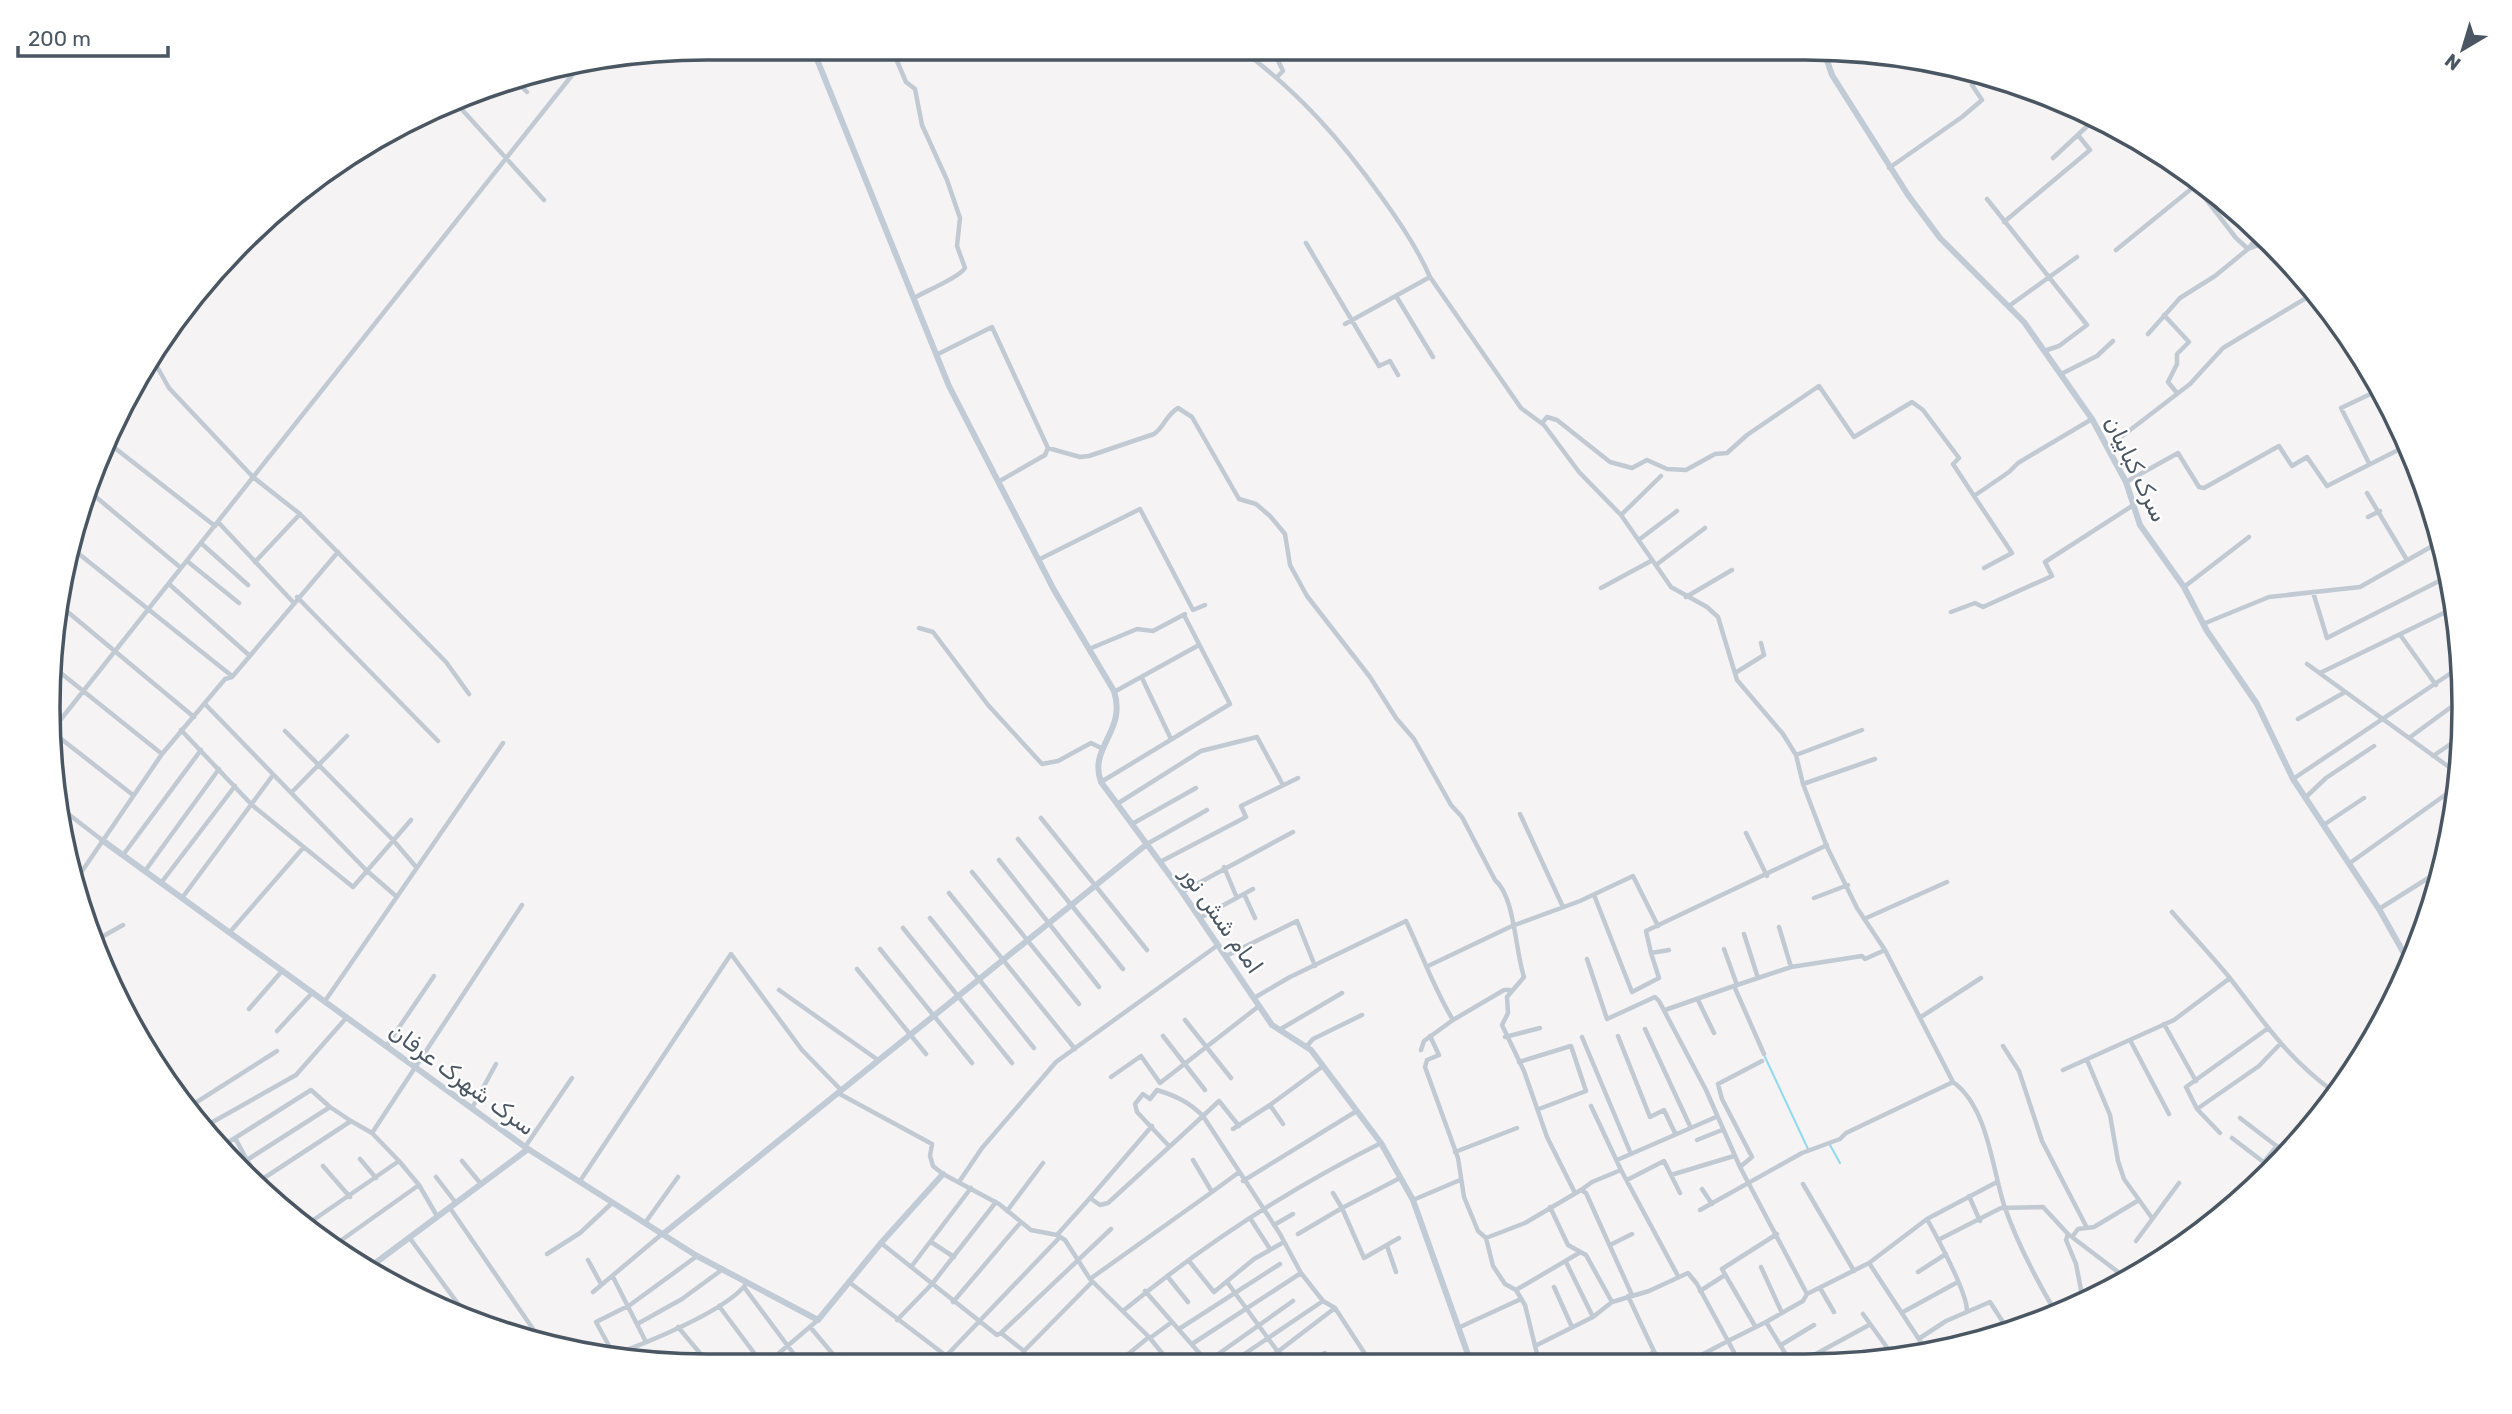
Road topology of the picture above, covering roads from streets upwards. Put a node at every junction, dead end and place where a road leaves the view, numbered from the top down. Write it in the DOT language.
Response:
graph roads {
  1 [pos="818,60"];
  2 [pos="897,60"];
  3 [pos="1255,60"];
  4 [pos="1278,60"];
  5 [pos="1827,61"];
  6 [pos="573,74"];
  7 [pos="1277,77"];
  8 [pos="1975,82"];
  9 [pos="522,87"];
  10 [pos="527,92"];
  11 [pos="461,108"];
  12 [pos="2089,125"];
  13 [pos="2078,135"];
  14 [pos="506,158"];
  15 [pos="2053,158"];
  16 [pos="1889,168"];
  17 [pos="2192,188"];
  18 [pos="1987,199"];
  19 [pos="544,200"];
  20 [pos="2209,202"];
  21 [pos="2004,222"];
  22 [pos="2254,241"];
  23 [pos="1306,243"];
  24 [pos="2259,245"];
  25 [pos="2248,249"];
  26 [pos="2116,250"];
  27 [pos="2077,257"];
  28 [pos="1430,277"];
  29 [pos="2050,279"];
  30 [pos="1396,296"];
  31 [pos="2306,297"];
  32 [pos="913,299"];
  33 [pos="2009,306"];
  34 [pos="2164,315"];
  35 [pos="1352,320"];
  36 [pos="1345,324"];
  37 [pos="2148,334"];
  38 [pos="2113,341"];
  39 [pos="2047,350"];
  40 [pos="936,355"];
  41 [pos="1433,357"];
  42 [pos="157,366"];
  43 [pos="2063,373"];
  44 [pos="1398,375"];
  45 [pos="2177,393"];
  46 [pos="2372,394"];
  47 [pos="2092,419"];
  48 [pos="1542,423"];
  49 [pos="114,447"];
  50 [pos="2108,447"];
  51 [pos="1048,448"];
  52 [pos="2399,449"];
  53 [pos="2369,463"];
  54 [pos="253,477"];
  55 [pos="1661,477"];
  56 [pos="2126,482"];
  57 [pos="998,483"];
  58 [pos="2368,493"];
  59 [pos="95,496"];
  60 [pos="1974,496"];
  61 [pos="2132,506"];
  62 [pos="1678,510"];
  63 [pos="2380,511"];
  64 [pos="300,514"];
  65 [pos="1621,515"];
  66 [pos="2368,517"];
  67 [pos="216,524"];
  68 [pos="1705,528"];
  69 [pos="2249,537"];
  70 [pos="1640,539"];
  71 [pos="201,543"];
  72 [pos="2432,546"];
  73 [pos="338,552"];
  74 [pos="79,553"];
  75 [pos="1038,560"];
  76 [pos="2407,560"];
  77 [pos="187,561"];
  78 [pos="1651,561"];
  79 [pos="256,562"];
  80 [pos="1656,565"];
  81 [pos="181,568"];
  82 [pos="1984,568"];
  83 [pos="1732,570"];
  84 [pos="2440,581"];
  85 [pos="169,584"];
  86 [pos="248,585"];
  87 [pos="2184,587"];
  88 [pos="1601,588"];
  89 [pos="2313,592"];
  90 [pos="1686,597"];
  91 [pos="295,599"];
  92 [pos="239,603"];
  93 [pos="1205,605"];
  94 [pos="149,608"];
  95 [pos="1193,610"];
  96 [pos="67,611"];
  97 [pos="1951,612"];
  98 [pos="2445,613"];
  99 [pos="1184,615"];
  100 [pos="2203,624"];
  101 [pos="919,628"];
  102 [pos="2401,636"];
  103 [pos="1761,643"];
  104 [pos="1199,645"];
  105 [pos="1089,649"];
  106 [pos="117,652"];
  107 [pos="250,656"];
  108 [pos="2307,664"];
  109 [pos="61,673"];
  110 [pos="1735,673"];
  111 [pos="2319,673"];
  112 [pos="2451,673"];
  113 [pos="232,677"];
  114 [pos="1142,678"];
  115 [pos="2436,685"];
  116 [pos="84,691"];
  117 [pos="1114,692"];
  118 [pos="2345,692"];
  119 [pos="469,694"];
  120 [pos="205,704"];
  121 [pos="2452,706"];
  122 [pos="194,717"];
  123 [pos="2298,719"];
  124 [pos="2383,719"];
  125 [pos="60,720"];
  126 [pos="181,730"];
  127 [pos="1862,730"];
  128 [pos="285,731"];
  129 [pos="347,736"];
  130 [pos="2409,738"];
  131 [pos="1171,739"];
  132 [pos="61,740"];
  133 [pos="438,741"];
  134 [pos="503,743"];
  135 [pos="2451,744"];
  136 [pos="2374,746"];
  137 [pos="1103,749"];
  138 [pos="201,750"];
  139 [pos="162,754"];
  140 [pos="1796,755"];
  141 [pos="2433,756"];
  142 [pos="1875,759"];
  143 [pos="318,765"];
  144 [pos="2449,767"];
  145 [pos="219,769"];
  146 [pos="273,775"];
  147 [pos="1298,778"];
  148 [pos="2293,779"];
  149 [pos="1101,782"];
  150 [pos="1803,784"];
  151 [pos="1283,785"];
  152 [pos="235,786"];
  153 [pos="1196,788"];
  154 [pos="291,793"];
  155 [pos="2447,794"];
  156 [pos="133,795"];
  157 [pos="2306,797"];
  158 [pos="2364,798"];
  159 [pos="1117,804"];
  160 [pos="252,805"];
  161 [pos="1207,810"];
  162 [pos="69,814"];
  163 [pos="1520,814"];
  164 [pos="1041,818"];
  165 [pos="411,820"];
  166 [pos="1132,824"];
  167 [pos="2325,824"];
  168 [pos="1293,831"];
  169 [pos="1746,833"];
  170 [pos="1018,839"];
  171 [pos="102,840"];
  172 [pos="393,840"];
  173 [pos="1147,844"];
  174 [pos="1827,845"];
  175 [pos="303,848"];
  176 [pos="123,855"];
  177 [pos="999,859"];
  178 [pos="1160,862"];
  179 [pos="2350,863"];
  180 [pos="1224,867"];
  181 [pos="417,868"];
  182 [pos="366,870"];
  183 [pos="145,871"];
  184 [pos="81,872"];
  185 [pos="972,872"];
  186 [pos="1767,876"];
  187 [pos="2429,877"];
  188 [pos="1947,882"];
  189 [pos="161,883"];
  190 [pos="1095,884"];
  191 [pos="1847,885"];
  192 [pos="1253,889"];
  193 [pos="1182,892"];
  194 [pos="949,893"];
  195 [pos="1244,894"];
  196 [pos="1594,895"];
  197 [pos="397,897"];
  198 [pos="182,898"];
  199 [pos="1237,898"];
  200 [pos="1814,898"];
  201 [pos="1070,904"];
  202 [pos="522,905"];
  203 [pos="1563,907"];
  204 [pos="2379,909"];
  205 [pos="2172,912"];
  206 [pos="930,918"];
  207 [pos="1200,918"];
  208 [pos="1255,918"];
  209 [pos="1864,919"];
  210 [pos="1048,922"];
  211 [pos="123,925"];
  212 [pos="1512,926"];
  213 [pos="1658,926"];
  214 [pos="1779,927"];
  215 [pos="903,928"];
  216 [pos="230,932"];
  217 [pos="1744,934"];
  218 [pos="102,937"];
  219 [pos="1027,940"];
  220 [pos="1219,944"];
  221 [pos="880,949"];
  222 [pos="1724,949"];
  223 [pos="1147,950"];
  224 [pos="1669,950"];
  225 [pos="1885,950"];
  226 [pos="1651,953"];
  227 [pos="2404,953"];
  228 [pos="1226,956"];
  229 [pos="1002,959"];
  230 [pos="1587,959"];
  231 [pos="1315,966"];
  232 [pos="1428,966"];
  233 [pos="1791,967"];
  234 [pos="857,969"];
  235 [pos="1123,969"];
  236 [pos="282,970"];
  237 [pos="434,976"];
  238 [pos="978,978"];
  239 [pos="1758,978"];
  240 [pos="1981,978"];
  241 [pos="2230,978"];
  242 [pos="1736,985"];
  243 [pos="1099,987"];
  244 [pos="779,990"];
  245 [pos="1511,990"];
  246 [pos="313,992"];
  247 [pos="1342,993"];
  248 [pos="956,996"];
  249 [pos="1254,998"];
  250 [pos="325,1000"];
  251 [pos="1699,1000"];
  252 [pos="1079,1004"];
  253 [pos="1259,1005"];
  254 [pos="249,1009"];
  255 [pos="1665,1010"];
  256 [pos="933,1015"];
  257 [pos="1362,1015"];
  258 [pos="347,1017"];
  259 [pos="1922,1017"];
  260 [pos="1185,1020"];
  261 [pos="1453,1020"];
  262 [pos="2164,1024"];
  263 [pos="1541,1028"];
  264 [pos="2267,1029"];
  265 [pos="1279,1030"];
  266 [pos="1644,1030"];
  267 [pos="277,1031"];
  268 [pos="1714,1033"];
  269 [pos="911,1034"];
  270 [pos="1163,1036"];
  271 [pos="1430,1036"];
  272 [pos="1618,1036"];
  273 [pos="1505,1037"];
  274 [pos="1582,1037"];
  275 [pos="2130,1040"];
  276 [pos="2280,1044"];
  277 [pos="387,1045"];
  278 [pos="1205,1045"];
  279 [pos="2003,1046"];
  280 [pos="1306,1047"];
  281 [pos="1034,1048"];
  282 [pos="1075,1049"];
  283 [pos="1421,1050"];
  284 [pos="277,1051"];
  285 [pos="1764,1054"];
  286 [pos="926,1055"];
  287 [pos="878,1060"];
  288 [pos="2087,1060"];
  289 [pos="1762,1061"];
  290 [pos="1519,1062"];
  291 [pos="972,1063"];
  292 [pos="1012,1063"];
  293 [pos="496,1064"];
  294 [pos="1182,1064"];
  295 [pos="415,1066"];
  296 [pos="1323,1066"];
  297 [pos="2063,1070"];
  298 [pos="1111,1077"];
  299 [pos="572,1078"];
  300 [pos="1231,1078"];
  301 [pos="2196,1081"];
  302 [pos="1954,1082"];
  303 [pos="2328,1088"];
  304 [pos="1205,1090"];
  305 [pos="840,1092"];
  306 [pos="195,1103"];
  307 [pos="1270,1105"];
  308 [pos="1591,1106"];
  309 [pos="330,1107"];
  310 [pos="472,1108"];
  311 [pos="1539,1109"];
  312 [pos="2197,1109"];
  313 [pos="1355,1112"];
  314 [pos="2169,1114"];
  315 [pos="1203,1116"];
  316 [pos="1716,1117"];
  317 [pos="2240,1118"];
  318 [pos="351,1121"];
  319 [pos="211,1123"];
  320 [pos="1283,1124"];
  321 [pos="1152,1126"];
  322 [pos="1239,1126"];
  323 [pos="1690,1126"];
  324 [pos="1517,1128"];
  325 [pos="1233,1129"];
  326 [pos="1722,1130"];
  327 [pos="372,1133"];
  328 [pos="1675,1133"];
  329 [pos="2220,1133"];
  330 [pos="235,1138"];
  331 [pos="2232,1138"];
  332 [pos="1696,1140"];
  333 [pos="228,1142"];
  334 [pos="1381,1143"];
  335 [pos="1170,1146"];
  336 [pos="2277,1146"];
  337 [pos="527,1148"];
  338 [pos="1455,1152"];
  339 [pos="1631,1154"];
  340 [pos="1734,1156"];
  341 [pos="360,1159"];
  342 [pos="247,1160"];
  343 [pos="1194,1160"];
  344 [pos="1616,1160"];
  345 [pos="400,1161"];
  346 [pos="462,1161"];
  347 [pos="2264,1162"];
  348 [pos="1043,1163"];
  349 [pos="323,1166"];
  350 [pos="1740,1167"];
  351 [pos="252,1168"];
  352 [pos="1621,1170"];
  353 [pos="1238,1173"];
  354 [pos="943,1174"];
  355 [pos="1671,1175"];
  356 [pos="436,1177"];
  357 [pos="678,1177"];
  358 [pos="376,1178"];
  359 [pos="1401,1178"];
  360 [pos="265,1180"];
  361 [pos="1460,1180"];
  362 [pos="1626,1180"];
  363 [pos="580,1181"];
  364 [pos="1243,1181"];
  365 [pos="959,1182"];
  366 [pos="1997,1182"];
  367 [pos="2179,1183"];
  368 [pos="481,1184"];
  369 [pos="1803,1184"];
  370 [pos="419,1185"];
  371 [pos="1750,1185"];
  372 [pos="971,1188"];
  373 [pos="1702,1189"];
  374 [pos="1581,1190"];
  375 [pos="1212,1192"];
  376 [pos="1333,1193"];
  377 [pos="1575,1193"];
  378 [pos="1680,1193"];
  379 [pos="1969,1196"];
  380 [pos="350,1197"];
  381 [pos="1090,1198"];
  382 [pos="1413,1200"];
  383 [pos="2139,1200"];
  384 [pos="612,1202"];
  385 [pos="996,1202"];
  386 [pos="1712,1204"];
  387 [pos="453,1205"];
  388 [pos="1550,1207"];
  389 [pos="1342,1208"];
  390 [pos="2005,1208"];
  391 [pos="1262,1210"];
  392 [pos="1700,1210"];
  393 [pos="1007,1211"];
  394 [pos="1293,1214"];
  395 [pos="437,1216"];
  396 [pos="1250,1218"];
  397 [pos="2152,1218"];
  398 [pos="1927,1220"];
  399 [pos="313,1221"];
  400 [pos="1980,1221"];
  401 [pos="645,1223"];
  402 [pos="1020,1223"];
  403 [pos="1274,1225"];
  404 [pos="2086,1226"];
  405 [pos="1111,1229"];
  406 [pos="663,1234"];
  407 [pos="1298,1234"];
  408 [pos="1633,1234"];
  409 [pos="1777,1234"];
  410 [pos="2070,1235"];
  411 [pos="1058,1236"];
  412 [pos="409,1237"];
  413 [pos="1399,1238"];
  414 [pos="1486,1238"];
  415 [pos="1938,1240"];
  416 [pos="341,1241"];
  417 [pos="931,1241"];
  418 [pos="1284,1241"];
  419 [pos="2136,1241"];
  420 [pos="881,1243"];
  421 [pos="1610,1245"];
  422 [pos="1387,1246"];
  423 [pos="1270,1249"];
  424 [pos="1579,1253"];
  425 [pos="547,1254"];
  426 [pos="1946,1254"];
  427 [pos="697,1256"];
  428 [pos="954,1257"];
  429 [pos="1079,1259"];
  430 [pos="588,1260"];
  431 [pos="1189,1261"];
  432 [pos="1566,1262"];
  433 [pos="375,1263"];
  434 [pos="1869,1263"];
  435 [pos="1280,1264"];
  436 [pos="911,1267"];
  437 [pos="1761,1267"];
  438 [pos="723,1269"];
  439 [pos="1854,1271"];
  440 [pos="1396,1272"];
  441 [pos="1918,1272"];
  442 [pos="1301,1273"];
  443 [pos="2119,1273"];
  444 [pos="1725,1275"];
  445 [pos="1167,1276"];
  446 [pos="1678,1276"];
  447 [pos="613,1277"];
  448 [pos="1091,1281"];
  449 [pos="849,1282"];
  450 [pos="1227,1282"];
  451 [pos="1956,1283"];
  452 [pos="601,1284"];
  453 [pos="932,1284"];
  454 [pos="746,1285"];
  455 [pos="1554,1287"];
  456 [pos="1820,1288"];
  457 [pos="1516,1290"];
  458 [pos="1145,1291"];
  459 [pos="1700,1291"];
  460 [pos="593,1292"];
  461 [pos="1235,1293"];
  462 [pos="2081,1293"];
  463 [pos="1807,1294"];
  464 [pos="1630,1295"];
  465 [pos="1521,1299"];
  466 [pos="1293,1301"];
  467 [pos="1323,1301"];
  468 [pos="953,1302"];
  469 [pos="1188,1302"];
  470 [pos="1612,1302"];
  471 [pos="460,1305"];
  472 [pos="630,1305"];
  473 [pos="2052,1305"];
  474 [pos="719,1306"];
  475 [pos="1335,1308"];
  476 [pos="1245,1309"];
  477 [pos="1123,1311"];
  478 [pos="1967,1311"];
  479 [pos="1834,1312"];
  480 [pos="1903,1312"];
  481 [pos="1782,1313"];
  482 [pos="1863,1314"];
  483 [pos="1593,1317"];
  484 [pos="818,1320"];
  485 [pos="897,1320"];
  486 [pos="981,1320"];
  487 [pos="1172,1322"];
  488 [pos="1766,1322"];
  489 [pos="639,1323"];
  490 [pos="2003,1323"];
  491 [pos="1814,1325"];
  492 [pos="1869,1325"];
  493 [pos="1755,1326"];
  494 [pos="678,1327"];
  495 [pos="1259,1327"];
  496 [pos="1460,1327"];
  497 [pos="1572,1327"];
  498 [pos="811,1328"];
  499 [pos="1179,1329"];
  500 [pos="535,1331"];
  501 [pos="1001,1333"];
  502 [pos="1149,1337"];
  503 [pos="1920,1338"];
  504 [pos="1268,1340"];
  505 [pos="1728,1341"];
  506 [pos="646,1342"];
  507 [pos="1923,1343"];
  508 [pos="1192,1345"];
  509 [pos="1782,1345"];
  510 [pos="788,1346"];
  511 [pos="1534,1346"];
  512 [pos="608,1347"];
  513 [pos="628,1350"];
  514 [pos="1888,1350"];
  515 [pos="1277,1352"];
  516 [pos="1655,1352"];
  517 [pos="701,1354"];
  518 [pos="756,1354"];
  519 [pos="778,1354"];
  520 [pos="794,1354"];
  521 [pos="833,1354"];
  522 [pos="946,1354"];
  523 [pos="948,1354"];
  524 [pos="1128,1354"];
  525 [pos="1163,1354"];
  526 [pos="1200,1354"];
  527 [pos="1221,1354"];
  528 [pos="1245,1354"];
  529 [pos="1274,1354"];
  530 [pos="1365,1354"];
  531 [pos="1468,1354"];
  532 [pos="1536,1354"];
  533 [pos="1651,1354"];
  534 [pos="1703,1354"];
  535 [pos="1735,1354"];
  536 [pos="1786,1354"];
  537 [pos="1819,1354"];
  1 -- 32 [label="street"];
  2 -- 32 [label="street"];
  3 -- 7 [label="street"];
  4 -- 7 [label="street"];
  5 -- 16 [label="street, سرک کبابیان"];
  6 -- 14 [label="street"];
  7 -- 28 [label="street"];
  8 -- 16 [label="street"];
  9 -- 10 [label="street"];
  11 -- 14 [label="street"];
  12 -- 13 [label="street"];
  13 -- 15 [label="street"];
  13 -- 21 [label="street"];
  14 -- 19 [label="street"];
  14 -- 54 [label="street"];
  16 -- 33 [label="street, سرک کبابیان"];
  17 -- 26 [label="street"];
  18 -- 21 [label="street"];
  20 -- 25 [label="street"];
  21 -- 29 [label="street"];
  22 -- 25 [label="street"];
  23 -- 35 [label="street"];
  24 -- 25 [label="street"];
  25 -- 34 [label="street"];
  27 -- 29 [label="street"];
  28 -- 30 [label="street"];
  28 -- 48 [label="street"];
  29 -- 33 [label="street"];
  29 -- 39 [label="street"];
  30 -- 35 [label="street"];
  30 -- 41 [label="street"];
  31 -- 45 [label="street"];
  32 -- 40 [label="street"];
  33 -- 39 [label="street, سرک کبابیان"];
  34 -- 37 [label="street"];
  34 -- 45 [label="street"];
  35 -- 36 [label="street"];
  35 -- 44 [label="street"];
  38 -- 43 [label="street"];
  39 -- 43 [label="street, سرک کبابیان"];
  40 -- 51 [label="street"];
  40 -- 57 [label="street"];
  42 -- 54 [label="street"];
  43 -- 47 [label="street, سرک کبابیان"];
  45 -- 50 [label="street"];
  46 -- 53 [label="street"];
  47 -- 50 [label="street, سرک کبابیان"];
  47 -- 60 [label="street"];
  48 -- 60 [label="street"];
  48 -- 65 [label="street"];
  49 -- 67 [label="street"];
  50 -- 56 [label="street, سرک کبابیان"];
  51 -- 57 [label="street"];
  51 -- 212 [label="street"];
  52 -- 53 [label="street"];
  53 -- 56 [label="street"];
  54 -- 64 [label="street"];
  54 -- 67 [label="street"];
  55 -- 65 [label="street"];
  56 -- 61 [label="street, سرک کبابیان"];
  57 -- 75 [label="street"];
  58 -- 63 [label="street"];
  59 -- 81 [label="street"];
  60 -- 82 [label="street"];
  61 -- 87 [label="street, سرک کبابیان"];
  61 -- 97 [label="street"];
  62 -- 70 [label="street"];
  63 -- 66 [label="street"];
  63 -- 76 [label="street"];
  64 -- 73 [label="street"];
  64 -- 79 [label="street"];
  65 -- 70 [label="street"];
  67 -- 71 [label="street"];
  67 -- 79 [label="street"];
  68 -- 80 [label="street"];
  69 -- 87 [label="street"];
  70 -- 78 [label="street"];
  71 -- 77 [label="street"];
  71 -- 86 [label="street"];
  72 -- 76 [label="street"];
  73 -- 91 [label="street"];
  73 -- 119 [label="street"];
  74 -- 94 [label="street"];
  75 -- 95 [label="street"];
  75 -- 105 [label="street"];
  76 -- 89 [label="street"];
  77 -- 81 [label="street"];
  77 -- 92 [label="street"];
  78 -- 80 [label="street"];
  78 -- 88 [label="street"];
  79 -- 91 [label="street"];
  80 -- 90 [label="street"];
  81 -- 85 [label="street"];
  83 -- 90 [label="street"];
  84 -- 89 [label="street"];
  85 -- 94 [label="street"];
  85 -- 107 [label="street"];
  87 -- 100 [label="street, سرک کبابیان"];
  89 -- 100 [label="street"];
  90 -- 110 [label="street"];
  91 -- 107 [label="street"];
  91 -- 133 [label="street"];
  93 -- 95 [label="street"];
  94 -- 106 [label="street"];
  94 -- 113 [label="street"];
  95 -- 99 [label="street"];
  96 -- 106 [label="street"];
  98 -- 102 [label="street"];
  99 -- 104 [label="street"];
  99 -- 105 [label="street"];
  100 -- 148 [label="street, سرک کبابیان"];
  101 -- 137 [label="street"];
  102 -- 111 [label="street"];
  102 -- 115 [label="street"];
  103 -- 110 [label="street"];
  104 -- 114 [label="street"];
  104 -- 131 [label="street"];
  105 -- 117 [label="street"];
  106 -- 116 [label="street"];
  106 -- 122 [label="street"];
  107 -- 113 [label="street"];
  108 -- 111 [label="street"];
  109 -- 116 [label="street"];
  110 -- 140 [label="street"];
  111 -- 118 [label="street"];
  112 -- 115 [label="street"];
  113 -- 120 [label="street"];
  114 -- 117 [label="street"];
  114 -- 131 [label="street"];
  115 -- 124 [label="street"];
  116 -- 125 [label="street"];
  116 -- 139 [label="street"];
  117 -- 137 [label="street"];
  118 -- 123 [label="street"];
  118 -- 124 [label="street"];
  120 -- 122 [label="street"];
  120 -- 146 [label="street"];
  121 -- 130 [label="street"];
  122 -- 126 [label="street"];
  124 -- 130 [label="street"];
  124 -- 148 [label="street"];
  126 -- 138 [label="street"];
  126 -- 139 [label="street"];
  127 -- 140 [label="street"];
  128 -- 143 [label="street"];
  129 -- 143 [label="street"];
  130 -- 141 [label="street"];
  131 -- 149 [label="street"];
  132 -- 156 [label="street"];
  134 -- 181 [label="street"];
  135 -- 141 [label="street"];
  136 -- 157 [label="street"];
  137 -- 149 [label="street"];
  138 -- 145 [label="street"];
  138 -- 176 [label="street"];
  139 -- 156 [label="street"];
  140 -- 150 [label="street"];
  141 -- 144 [label="street"];
  142 -- 150 [label="street"];
  143 -- 154 [label="street"];
  143 -- 172 [label="street"];
  145 -- 152 [label="street"];
  145 -- 183 [label="street"];
  146 -- 154 [label="street"];
  146 -- 160 [label="street"];
  147 -- 151 [label="street"];
  148 -- 157 [label="street, سرک کبابیان"];
  149 -- 159 [label="street, امام شش نور"];
  150 -- 174 [label="street"];
  151 -- 159 [label="street"];
  151 -- 178 [label="street"];
  152 -- 160 [label="street"];
  152 -- 189 [label="street"];
  153 -- 166 [label="street"];
  154 -- 182 [label="street"];
  155 -- 179 [label="street"];
  156 -- 171 [label="street"];
  157 -- 167 [label="street, سرک کبابیان"];
  158 -- 167 [label="street"];
  159 -- 166 [label="street, امام شش نور"];
  160 -- 175 [label="street"];
  160 -- 198 [label="street"];
  161 -- 173 [label="street"];
  162 -- 171 [label="street"];
  163 -- 203 [label="street"];
  164 -- 190 [label="street"];
  165 -- 172 [label="street"];
  166 -- 173 [label="street, امام شش نور"];
  167 -- 179 [label="street, سرک کبابیان"];
  168 -- 180 [label="street"];
  169 -- 186 [label="street"];
  170 -- 201 [label="street"];
  171 -- 176 [label="street, سرک شهرک عرفان"];
  171 -- 184 [label="street"];
  172 -- 181 [label="street"];
  172 -- 182 [label="street"];
  173 -- 178 [label="street, امام شش نور"];
  173 -- 190 [label="street"];
  174 -- 186 [label="street"];
  174 -- 191 [label="street"];
  175 -- 182 [label="street"];
  175 -- 216 [label="street"];
  176 -- 183 [label="street, سرک شهرک عرفان"];
  177 -- 210 [label="street"];
  178 -- 193 [label="street, امام شش نور"];
  179 -- 204 [label="street, سرک کبابیان"];
  180 -- 193 [label="street"];
  180 -- 199 [label="street"];
  181 -- 197 [label="street"];
  182 -- 197 [label="street"];
  183 -- 189 [label="street, سرک شهرک عرفان"];
  185 -- 219 [label="street"];
  186 -- 213 [label="street"];
  187 -- 204 [label="street"];
  188 -- 209 [label="street"];
  189 -- 198 [label="street, سرک شهرک عرفان"];
  190 -- 201 [label="street"];
  190 -- 223 [label="street"];
  191 -- 200 [label="street"];
  191 -- 209 [label="street"];
  192 -- 195 [label="street"];
  193 -- 207 [label="street, امام شش نور"];
  194 -- 229 [label="street"];
  195 -- 199 [label="street"];
  195 -- 208 [label="street"];
  196 -- 203 [label="street"];
  196 -- 213 [label="street"];
  196 -- 226 [label="street"];
  197 -- 250 [label="street"];
  198 -- 216 [label="street, سرک شهرک عرفان"];
  199 -- 207 [label="street"];
  201 -- 210 [label="street"];
  201 -- 235 [label="street"];
  202 -- 295 [label="street"];
  203 -- 212 [label="street"];
  204 -- 227 [label="street, سرک کبابیان"];
  205 -- 241 [label="street"];
  206 -- 238 [label="street"];
  207 -- 220 [label="street, امام شش نور"];
  209 -- 225 [label="street"];
  210 -- 219 [label="street"];
  210 -- 243 [label="street"];
  211 -- 218 [label="street"];
  212 -- 232 [label="street"];
  212 -- 245 [label="street"];
  213 -- 226 [label="street"];
  214 -- 233 [label="street"];
  215 -- 248 [label="street"];
  216 -- 236 [label="street, سرک شهرک عرفان"];
  217 -- 239 [label="street"];
  219 -- 229 [label="street"];
  219 -- 252 [label="street"];
  220 -- 228 [label="street, امام شش نور"];
  220 -- 282 [label="street"];
  221 -- 256 [label="street"];
  222 -- 242 [label="street"];
  224 -- 226 [label="street"];
  225 -- 233 [label="street"];
  225 -- 259 [label="street"];
  228 -- 231 [label="street"];
  228 -- 249 [label="street, امام شش نور"];
  229 -- 238 [label="street"];
  229 -- 282 [label="street"];
  230 -- 255 [label="street"];
  231 -- 232 [label="street"];
  231 -- 249 [label="street"];
  232 -- 261 [label="street"];
  233 -- 239 [label="street"];
  234 -- 269 [label="street"];
  236 -- 246 [label="street, سرک شهرک عرفان"];
  236 -- 254 [label="street"];
  237 -- 277 [label="street"];
  238 -- 248 [label="street"];
  238 -- 281 [label="street"];
  239 -- 242 [label="street"];
  240 -- 259 [label="street"];
  241 -- 262 [label="street"];
  241 -- 264 [label="street"];
  242 -- 251 [label="street"];
  242 -- 285 [label="street"];
  244 -- 287 [label="street"];
  245 -- 261 [label="street"];
  245 -- 273 [label="street"];
  246 -- 250 [label="street, سرک شهرک عرفان"];
  246 -- 267 [label="street"];
  247 -- 265 [label="street"];
  248 -- 256 [label="street"];
  248 -- 292 [label="street"];
  249 -- 253 [label="street, امام شش نور"];
  250 -- 258 [label="street, سرک شهرک عرفان"];
  251 -- 255 [label="street"];
  251 -- 268 [label="street"];
  253 -- 265 [label="street, امام شش نور"];
  253 -- 278 [label="street"];
  255 -- 316 [label="street"];
  256 -- 269 [label="street"];
  256 -- 291 [label="street"];
  257 -- 280 [label="street"];
  258 -- 277 [label="street, سرک شهرک عرفان"];
  258 -- 319 [label="street"];
  259 -- 302 [label="street"];
  260 -- 278 [label="street"];
  261 -- 271 [label="street"];
  262 -- 275 [label="street"];
  262 -- 301 [label="street"];
  263 -- 273 [label="street"];
  264 -- 276 [label="street"];
  264 -- 301 [label="street"];
  265 -- 280 [label="street, امام شش نور"];
  266 -- 323 [label="street"];
  269 -- 286 [label="street"];
  269 -- 287 [label="street"];
  270 -- 294 [label="street"];
  271 -- 283 [label="street"];
  271 -- 338 [label="street"];
  272 -- 328 [label="street"];
  273 -- 290 [label="street"];
  274 -- 339 [label="street"];
  275 -- 288 [label="street"];
  275 -- 314 [label="street"];
  276 -- 303 [label="street"];
  276 -- 312 [label="street"];
  277 -- 295 [label="street, سرک شهرک عرفان"];
  278 -- 294 [label="street"];
  278 -- 300 [label="street"];
  279 -- 404 [label="street"];
  280 -- 296 [label="street, امام شش نور"];
  282 -- 365 [label="street"];
  284 -- 306 [label="street"];
  287 -- 305 [label="street"];
  288 -- 297 [label="street"];
  288 -- 383 [label="street"];
  289 -- 350 [label="street"];
  290 -- 311 [label="street"];
  290 -- 311 [label="street"];
  293 -- 310 [label="street"];
  294 -- 298 [label="street"];
  294 -- 304 [label="street"];
  295 -- 310 [label="street, سرک شهرک عرفان"];
  295 -- 327 [label="street"];
  296 -- 307 [label="street"];
  296 -- 313 [label="street, امام شش نور"];
  299 -- 337 [label="street"];
  301 -- 312 [label="street"];
  302 -- 366 [label="street"];
  302 -- 371 [label="street"];
  305 -- 354 [label="street"];
  305 -- 363 [label="street"];
  305 -- 406 [label="street"];
  307 -- 320 [label="street"];
  307 -- 322 [label="street"];
  308 -- 344 [label="street"];
  309 -- 318 [label="street"];
  309 -- 330 [label="street"];
  309 -- 342 [label="street"];
  310 -- 337 [label="street, سرک شهرک عرفان"];
  311 -- 377 [label="street"];
  312 -- 329 [label="street"];
  313 -- 334 [label="street, امام شش نور"];
  313 -- 364 [label="street"];
  315 -- 321 [label="street"];
  315 -- 322 [label="street"];
  315 -- 335 [label="street"];
  315 -- 353 [label="street"];
  316 -- 323 [label="street"];
  316 -- 326 [label="street"];
  317 -- 336 [label="street"];
  318 -- 327 [label="street"];
  318 -- 360 [label="street"];
  321 -- 335 [label="street"];
  321 -- 381 [label="street"];
  322 -- 325 [label="street"];
  323 -- 328 [label="street"];
  324 -- 338 [label="street"];
  326 -- 332 [label="street"];
  326 -- 340 [label="street"];
  327 -- 345 [label="street"];
  328 -- 339 [label="street"];
  330 -- 333 [label="street"];
  330 -- 342 [label="street"];
  331 -- 347 [label="street"];
  334 -- 359 [label="street, امام شش نور"];
  334 -- 391 [label="street"];
  335 -- 381 [label="street"];
  336 -- 347 [label="street"];
  337 -- 363 [label="street, سرک شهرک عرفان"];
  337 -- 368 [label="street"];
  338 -- 361 [label="street"];
  339 -- 344 [label="street"];
  340 -- 350 [label="street"];
  340 -- 355 [label="street"];
  341 -- 358 [label="street"];
  342 -- 351 [label="street"];
  343 -- 375 [label="street"];
  344 -- 352 [label="street"];
  345 -- 358 [label="street"];
  345 -- 370 [label="street"];
  346 -- 368 [label="street"];
  348 -- 393 [label="street"];
  349 -- 380 [label="street"];
  350 -- 371 [label="street"];
  352 -- 362 [label="street"];
  352 -- 374 [label="street"];
  353 -- 364 [label="street"];
  353 -- 375 [label="street"];
  354 -- 365 [label="street"];
  354 -- 420 [label="street"];
  355 -- 362 [label="street"];
  355 -- 378 [label="street"];
  356 -- 387 [label="street"];
  357 -- 401 [label="street"];
  358 -- 380 [label="street"];
  359 -- 382 [label="street, امام شش نور"];
  359 -- 389 [label="street"];
  361 -- 382 [label="street"];
  361 -- 414 [label="street"];
  362 -- 446 [label="street"];
  363 -- 384 [label="street, سرک شهرک عرفان"];
  364 -- 391 [label="street"];
  365 -- 372 [label="street"];
  366 -- 379 [label="street"];
  366 -- 390 [label="street"];
  367 -- 397 [label="street"];
  368 -- 387 [label="street"];
  369 -- 439 [label="street"];
  370 -- 395 [label="street"];
  370 -- 416 [label="street"];
  371 -- 386 [label="street"];
  371 -- 409 [label="street"];
  372 -- 385 [label="street"];
  372 -- 417 [label="street"];
  373 -- 386 [label="street"];
  374 -- 377 [label="street"];
  374 -- 421 [label="street"];
  375 -- 448 [label="street"];
  376 -- 389 [label="street"];
  377 -- 388 [label="street"];
  379 -- 398 [label="street"];
  379 -- 400 [label="street"];
  380 -- 399 [label="street"];
  381 -- 411 [label="street"];
  382 -- 496 [label="street, امام شش نور"];
  383 -- 397 [label="street"];
  383 -- 404 [label="street"];
  384 -- 401 [label="street, سرک شهرک عرفان"];
  384 -- 425 [label="street"];
  385 -- 393 [label="street"];
  385 -- 428 [label="street"];
  386 -- 392 [label="street"];
  387 -- 395 [label="street"];
  387 -- 500 [label="street"];
  388 -- 414 [label="street"];
  388 -- 424 [label="street"];
  389 -- 407 [label="street"];
  389 -- 422 [label="street"];
  390 -- 400 [label="street"];
  390 -- 410 [label="street"];
  390 -- 473 [label="street"];
  391 -- 396 [label="street"];
  391 -- 403 [label="street"];
  393 -- 402 [label="street"];
  394 -- 403 [label="street"];
  395 -- 412 [label="street"];
  396 -- 423 [label="street"];
  396 -- 431 [label="street"];
  397 -- 419 [label="street"];
  398 -- 415 [label="street"];
  398 -- 434 [label="street"];
  400 -- 415 [label="street"];
  401 -- 406 [label="street, سرک شهرک عرفان"];
  402 -- 411 [label="street"];
  402 -- 468 [label="street"];
  403 -- 418 [label="street"];
  404 -- 410 [label="street"];
  405 -- 429 [label="street"];
  406 -- 427 [label="street, سرک شهرک عرفان"];
  406 -- 447 [label="street"];
  408 -- 421 [label="street"];
  409 -- 444 [label="street"];
  409 -- 463 [label="street"];
  410 -- 443 [label="street"];
  410 -- 462 [label="street"];
  411 -- 429 [label="street"];
  411 -- 486 [label="street"];
  412 -- 433 [label="street"];
  412 -- 471 [label="street"];
  413 -- 422 [label="street"];
  414 -- 457 [label="street"];
  415 -- 426 [label="street"];
  417 -- 428 [label="street"];
  417 -- 436 [label="street"];
  418 -- 423 [label="street"];
  418 -- 442 [label="street"];
  420 -- 436 [label="street"];
  420 -- 449 [label="street"];
  421 -- 464 [label="street"];
  422 -- 440 [label="street"];
  423 -- 450 [label="street"];
  424 -- 432 [label="street"];
  424 -- 470 [label="street"];
  426 -- 441 [label="street"];
  426 -- 451 [label="street"];
  427 -- 438 [label="street, سرک شهرک عرفان"];
  427 -- 472 [label="street"];
  428 -- 453 [label="street"];
  429 -- 448 [label="street"];
  429 -- 501 [label="street"];
  430 -- 452 [label="street"];
  431 -- 445 [label="street"];
  431 -- 450 [label="street"];
  432 -- 457 [label="street"];
  432 -- 483 [label="street"];
  434 -- 439 [label="street"];
  434 -- 480 [label="street"];
  435 -- 461 [label="street"];
  436 -- 453 [label="street"];
  437 -- 481 [label="street"];
  438 -- 454 [label="street, سرک شهرک عرفان"];
  438 -- 489 [label="street"];
  439 -- 456 [label="street"];
  442 -- 467 [label="street"];
  442 -- 476 [label="street"];
  444 -- 459 [label="street"];
  444 -- 493 [label="street"];
  445 -- 458 [label="street"];
  445 -- 469 [label="street"];
  446 -- 459 [label="street"];
  446 -- 464 [label="street"];
  447 -- 452 [label="street"];
  447 -- 472 [label="street"];
  448 -- 477 [label="street"];
  448 -- 501 [label="street"];
  449 -- 484 [label="street"];
  449 -- 485 [label="street"];
  450 -- 461 [label="street"];
  451 -- 478 [label="street"];
  451 -- 480 [label="street"];
  452 -- 460 [label="street"];
  453 -- 468 [label="street"];
  453 -- 485 [label="street"];
  454 -- 474 [label="street"];
  454 -- 484 [label="street, سرک شهرک عرفان"];
  454 -- 510 [label="street"];
  455 -- 497 [label="street"];
  456 -- 463 [label="street"];
  456 -- 479 [label="street"];
  457 -- 465 [label="street"];
  458 -- 477 [label="street"];
  458 -- 487 [label="street"];
  459 -- 505 [label="street"];
  461 -- 476 [label="street"];
  461 -- 499 [label="street"];
  463 -- 481 [label="street"];
  464 -- 470 [label="street"];
  464 -- 516 [label="street"];
  465 -- 496 [label="street"];
  465 -- 511 [label="street"];
  466 -- 495 [label="street"];
  467 -- 475 [label="street"];
  467 -- 504 [label="street"];
  468 -- 486 [label="street"];
  470 -- 483 [label="street"];
  472 -- 489 [label="street"];
  472 -- 512 [label="street"];
  474 -- 494 [label="street"];
  474 -- 518 [label="street"];
  475 -- 515 [label="street"];
  475 -- 530 [label="street"];
  476 -- 495 [label="street"];
  476 -- 508 [label="street"];
  477 -- 502 [label="street"];
  478 -- 490 [label="street"];
  478 -- 503 [label="street"];
  480 -- 503 [label="street"];
  481 -- 488 [label="street"];
  482 -- 492 [label="street"];
  483 -- 497 [label="street"];
  484 -- 498 [label="street"];
  485 -- 522 [label="street"];
  486 -- 501 [label="street"];
  486 -- 523 [label="street"];
  487 -- 499 [label="street"];
  487 -- 502 [label="street"];
  488 -- 493 [label="street"];
  488 -- 509 [label="street"];
  489 -- 506 [label="street"];
  491 -- 509 [label="street"];
  492 -- 514 [label="street"];
  492 -- 537 [label="street"];
  493 -- 505 [label="street"];
  494 -- 506 [label="street"];
  494 -- 517 [label="street"];
  495 -- 504 [label="street"];
  495 -- 527 [label="street"];
  496 -- 531 [label="street, امام شش نور"];
  497 -- 511 [label="street"];
  498 -- 510 [label="street"];
  498 -- 521 [label="street"];
  499 -- 508 [label="street"];
  502 -- 524 [label="street"];
  502 -- 525 [label="street"];
  503 -- 507 [label="street"];
  504 -- 515 [label="street"];
  504 -- 528 [label="street"];
  505 -- 534 [label="street"];
  505 -- 535 [label="street"];
  506 -- 513 [label="street"];
  508 -- 526 [label="street"];
  509 -- 536 [label="street"];
  510 -- 519 [label="street"];
  510 -- 520 [label="street"];
  511 -- 532 [label="street"];
  515 -- 529 [label="street"];
  516 -- 533 [label="street"];
}
